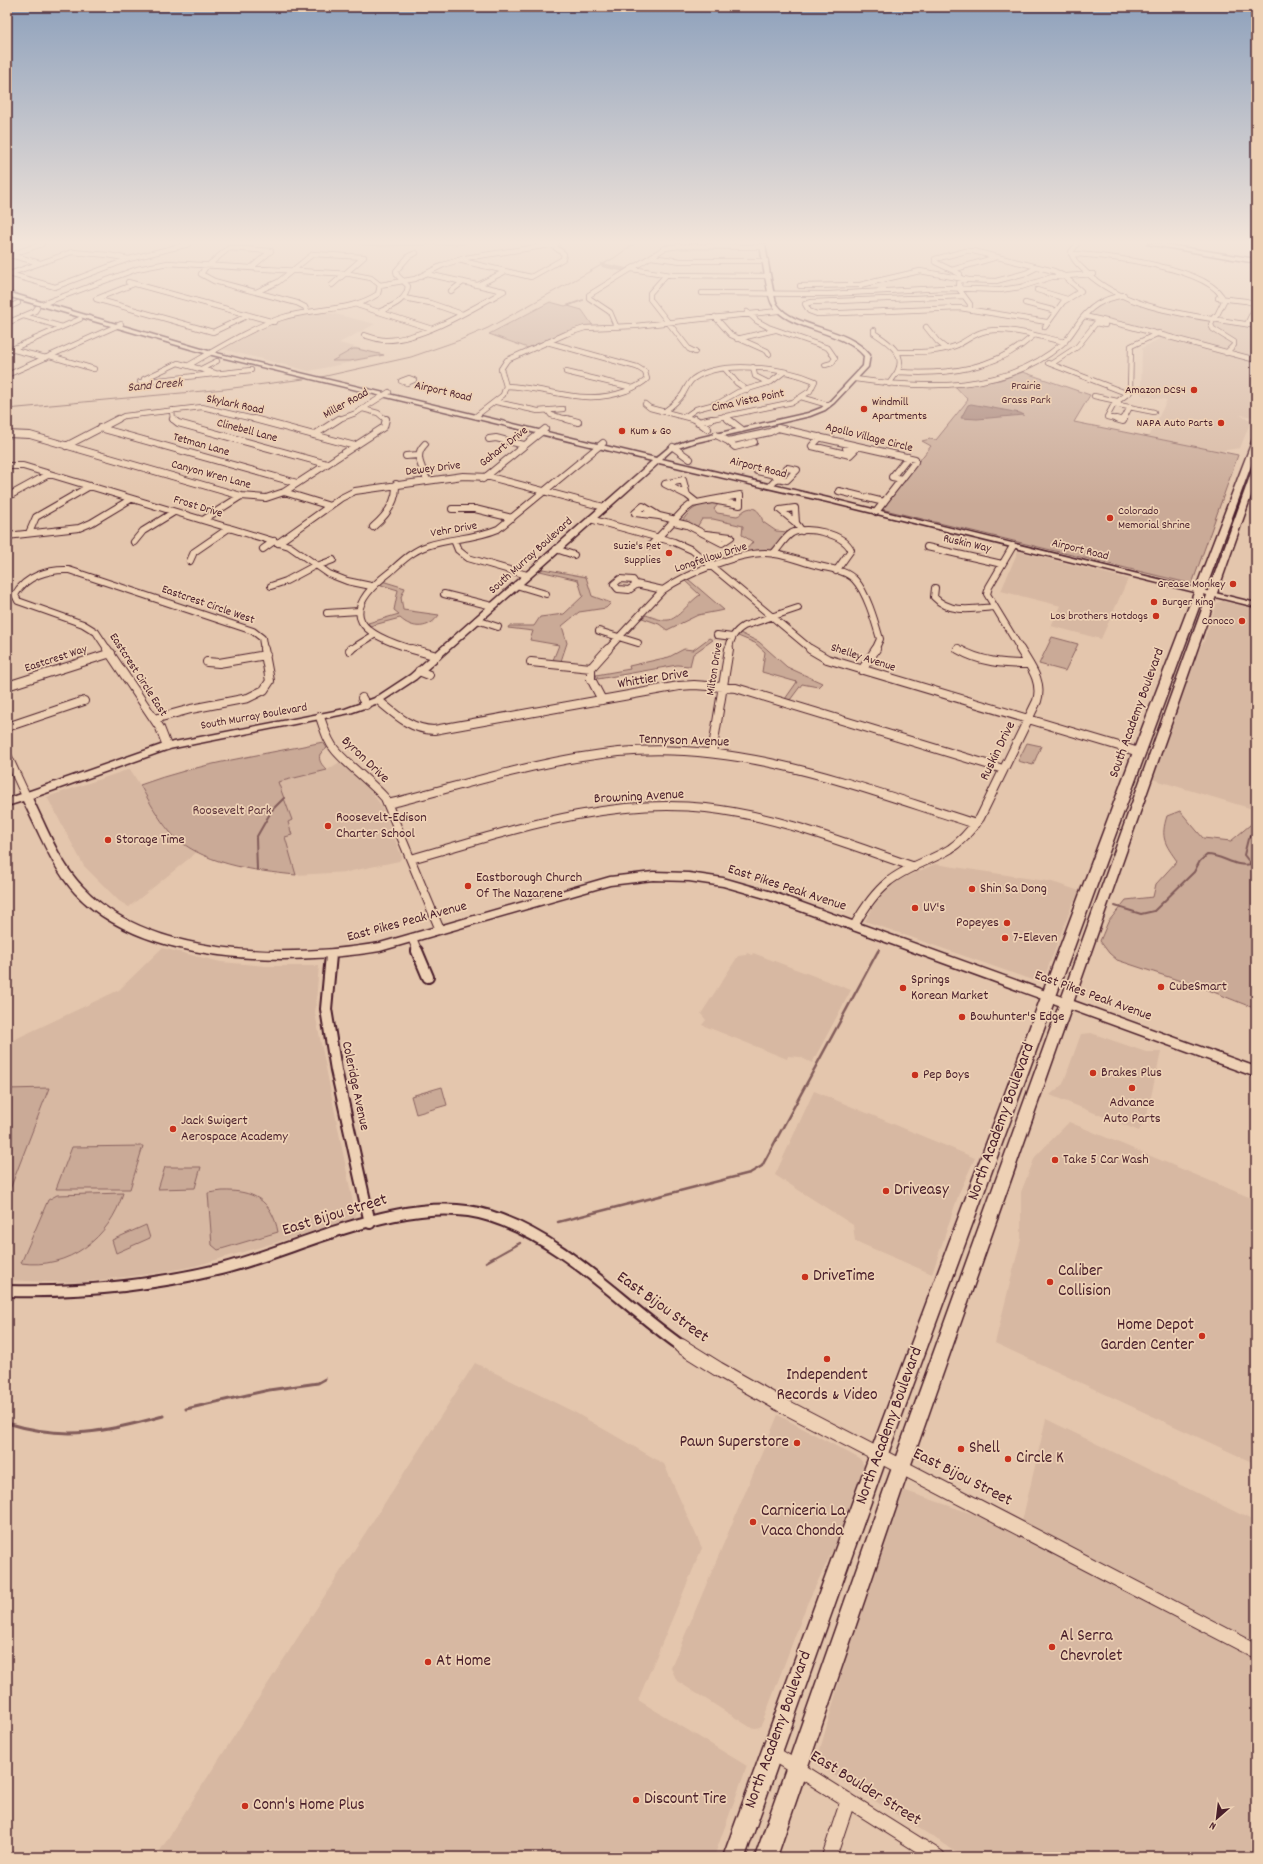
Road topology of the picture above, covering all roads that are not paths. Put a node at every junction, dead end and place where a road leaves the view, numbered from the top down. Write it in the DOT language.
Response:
graph roads {
  1 [pos="874,330"];
  2 [pos="52,331"];
  3 [pos="105,331"];
  4 [pos="140,331"];
  5 [pos="255,331"];
  6 [pos="419,331"];
  7 [pos="579,331"];
  8 [pos="675,331"];
  9 [pos="727,331"];
  10 [pos="771,331"];
  11 [pos="778,331"];
  12 [pos="824,331"];
  13 [pos="929,331"];
  14 [pos="1073,331"];
  15 [pos="1090,331"];
  16 [pos="1127,331"];
  17 [pos="1151,331"];
  18 [pos="1217,331"];
  19 [pos="983,332"];
  20 [pos="1159,333"];
  21 [pos="364,335"];
  22 [pos="1033,336"];
  23 [pos="1151,337"];
  24 [pos="737,339"];
  25 [pos="547,342"];
  26 [pos="1065,342"];
  27 [pos="10,348"];
  28 [pos="947,348"];
  29 [pos="213,351"];
  30 [pos="695,352"];
  31 [pos="897,352"];
  32 [pos="1226,353"];
  33 [pos="769,354"];
  34 [pos="48,357"];
  35 [pos="510,358"];
  36 [pos="517,360"];
  37 [pos="1039,360"];
  38 [pos="1256,360"];
  39 [pos="217,361"];
  40 [pos="1051,364"];
  41 [pos="189,365"];
  42 [pos="825,365"];
  43 [pos="753,367"];
  44 [pos="203,368"];
  45 [pos="94,369"];
  46 [pos="252,370"];
  47 [pos="726,370"];
  48 [pos="566,372"];
  49 [pos="784,372"];
  50 [pos="898,372"];
  51 [pos="215,374"];
  52 [pos="7,376"];
  53 [pos="855,379"];
  54 [pos="769,383"];
  55 [pos="889,384"];
  56 [pos="506,386"];
  57 [pos="633,388"];
  58 [pos="747,390"];
  59 [pos="387,393"];
  60 [pos="1126,393"];
  61 [pos="1094,396"];
  62 [pos="801,398"];
  63 [pos="496,402"];
  64 [pos="1116,403"];
  65 [pos="645,404"];
  66 [pos="828,405"];
  67 [pos="1130,407"];
  68 [pos="363,408"];
  69 [pos="563,409"];
  70 [pos="172,410"];
  71 [pos="548,411"];
  72 [pos="665,411"];
  73 [pos="1154,412"];
  74 [pos="478,415"];
  75 [pos="686,416"];
  76 [pos="722,417"];
  77 [pos="578,422"];
  78 [pos="698,422"];
  79 [pos="100,428"];
  80 [pos="708,429"];
  81 [pos="738,430"];
  82 [pos="543,431"];
  83 [pos="7,434"];
  84 [pos="314,435"];
  85 [pos="716,435"];
  86 [pos="489,439"];
  87 [pos="819,439"];
  88 [pos="1256,441"];
  89 [pos="424,444"];
  90 [pos="524,445"];
  91 [pos="601,445"];
  92 [pos="66,446"];
  93 [pos="355,446"];
  94 [pos="673,447"];
  95 [pos="418,455"];
  96 [pos="406,456"];
  97 [pos="908,457"];
  98 [pos="658,459"];
  99 [pos="690,459"];
  100 [pos="327,464"];
  101 [pos="9,466"];
  102 [pos="1256,470"];
  103 [pos="757,471"];
  104 [pos="49,474"];
  105 [pos="483,478"];
  106 [pos="902,479"];
  107 [pos="426,480"];
  108 [pos="297,483"];
  109 [pos="396,484"];
  110 [pos="772,484"];
  111 [pos="90,486"];
  112 [pos="545,491"];
  113 [pos="839,491"];
  114 [pos="284,492"];
  115 [pos="687,495"];
  116 [pos="241,496"];
  117 [pos="7,497"];
  118 [pos="131,499"];
  119 [pos="712,500"];
  120 [pos="828,500"];
  121 [pos="696,502"];
  122 [pos="884,502"];
  123 [pos="330,506"];
  124 [pos="604,507"];
  125 [pos="452,509"];
  126 [pos="174,512"];
  127 [pos="876,512"];
  128 [pos="659,516"];
  129 [pos="512,518"];
  130 [pos="203,520"];
  131 [pos="590,520"];
  132 [pos="675,521"];
  133 [pos="796,523"];
  134 [pos="373,527"];
  135 [pos="229,528"];
  136 [pos="802,531"];
  137 [pos="29,533"];
  138 [pos="706,534"];
  139 [pos="7,536"];
  140 [pos="658,538"];
  141 [pos="454,540"];
  142 [pos="134,542"];
  143 [pos="276,542"];
  144 [pos="650,546"];
  145 [pos="1013,546"];
  146 [pos="927,547"];
  147 [pos="263,549"];
  148 [pos="556,549"];
  149 [pos="773,554"];
  150 [pos="574,555"];
  151 [pos="333,560"];
  152 [pos="190,561"];
  153 [pos="1002,564"];
  154 [pos="317,565"];
  155 [pos="713,567"];
  156 [pos="836,571"];
  157 [pos="527,575"];
  158 [pos="30,580"];
  159 [pos="636,584"];
  160 [pos="516,585"];
  161 [pos="271,586"];
  162 [pos="371,586"];
  163 [pos="936,588"];
  164 [pos="663,590"];
  165 [pos="1200,591"];
  166 [pos="444,594"];
  167 [pos="546,594"];
  168 [pos="1212,594"];
  169 [pos="1256,605"];
  170 [pos="492,606"];
  171 [pos="994,607"];
  172 [pos="798,608"];
  173 [pos="359,611"];
  174 [pos="327,613"];
  175 [pos="771,617"];
  176 [pos="477,620"];
  177 [pos="498,626"];
  178 [pos="599,631"];
  179 [pos="374,635"];
  180 [pos="717,635"];
  181 [pos="618,637"];
  182 [pos="732,637"];
  183 [pos="638,643"];
  184 [pos="958,649"];
  185 [pos="350,650"];
  186 [pos="111,653"];
  187 [pos="266,655"];
  188 [pos="436,656"];
  189 [pos="206,662"];
  190 [pos="531,662"];
  191 [pos="1029,664"];
  192 [pos="591,668"];
  193 [pos="862,670"];
  194 [pos="420,672"];
  195 [pos="429,675"];
  196 [pos="7,686"];
  197 [pos="724,687"];
  198 [pos="362,698"];
  199 [pos="378,700"];
  200 [pos="602,700"];
  201 [pos="84,701"];
  202 [pos="366,705"];
  203 [pos="478,713"];
  204 [pos="320,717"];
  205 [pos="154,719"];
  206 [pos="1028,720"];
  207 [pos="482,722"];
  208 [pos="7,727"];
  209 [pos="168,746"];
  210 [pos="1139,752"];
  211 [pos="712,753"];
  212 [pos="7,755"];
  213 [pos="1003,769"];
  214 [pos="26,796"];
  215 [pos="7,803"];
  216 [pos="388,804"];
  217 [pos="976,824"];
  218 [pos="411,859"];
  219 [pos="915,867"];
  220 [pos="854,926"];
  221 [pos="440,930"];
  222 [pos="412,938"];
  223 [pos="331,954"];
  224 [pos="428,977"];
  225 [pos="1049,996"];
  226 [pos="1066,1002"];
  227 [pos="1256,1072"];
  228 [pos="370,1223"];
  229 [pos="7,1291"];
  230 [pos="878,1456"];
  231 [pos="901,1467"];
  232 [pos="1256,1652"];
  233 [pos="771,1752"];
  234 [pos="796,1769"];
  235 [pos="848,1800"];
  236 [pos="734,1857"];
  237 [pos="766,1857"];
  238 [pos="829,1857"];
  239 [pos="938,1857"];
  1 -- 31 [label="street"];
  2 -- 27 [label="street"];
  3 -- 34 [label="street"];
  4 -- 29 [label="main road, Airport Road"];
  5 -- 29 [label="street"];
  6 -- 21 [label="street"];
  7 -- 25 [label="street"];
  8 -- 30 [label="street"];
  9 -- 24 [label="street"];
  10 -- 24 [label="street"];
  11 -- 42 [label="street"];
  12 -- 53 [label="main road, South Murray Boulevard"];
  13 -- 28 [label="street"];
  14 -- 26 [label="street"];
  15 -- 40 [label="street"];
  16 -- 23 [label="street"];
  17 -- 20 [label="street"];
  18 -- 32 [label="street"];
  19 -- 22 [label="street"];
  19 -- 28 [label="street"];
  20 -- 23 [label="street"];
  20 -- 32 [label="street"];
  22 -- 26 [label="street"];
  22 -- 50 [label="street"];
  23 -- 60 [label="street"];
  24 -- 33 [label="street"];
  25 -- 35 [label="street"];
  25 -- 57 [label="street"];
  26 -- 37 [label="street"];
  27 -- 34 [label="street"];
  28 -- 31 [label="street"];
  29 -- 41 [label="street"];
  29 -- 59 [label="main road, Airport Road"];
  31 -- 50 [label="street"];
  32 -- 38 [label="street"];
  34 -- 45 [label="street"];
  34 -- 52 [label="street"];
  35 -- 36 [label="street"];
  35 -- 56 [label="street"];
  37 -- 40 [label="street"];
  37 -- 55 [label="street"];
  39 -- 44 [label="street"];
  40 -- 60 [label="street"];
  41 -- 44 [label="street"];
  41 -- 51 [label="street"];
  43 -- 47 [label="street, Cima Vista Point"];
  43 -- 49 [label="street, Cima Vista Point"];
  43 -- 54 [label="street"];
  44 -- 51 [label="street"];
  46 -- 51 [label="street"];
  47 -- 58 [label="street"];
  47 -- 72 [label="street, Cima Vista Point"];
  48 -- 57 [label="street"];
  49 -- 54 [label="street"];
  49 -- 62 [label="street, Cima Vista Point"];
  50 -- 55 [label="street"];
  53 -- 55 [label="street"];
  53 -- 66 [label="main road, South Murray Boulevard"];
  54 -- 58 [label="street"];
  56 -- 57 [label="street"];
  56 -- 63 [label="street"];
  58 -- 75 [label="street"];
  59 -- 68 [label="street, Miller Road"];
  59 -- 74 [label="main road, Airport Road"];
  60 -- 64 [label="street"];
  61 -- 64 [label="street"];
  62 -- 66 [label="street"];
  62 -- 76 [label="street, Cima Vista Point"];
  63 -- 71 [label="street"];
  63 -- 74 [label="street"];
  64 -- 67 [label="street"];
  64 -- 67 [label="street"];
  65 -- 72 [label="street"];
  66 -- 81 [label="main road, South Murray Boulevard"];
  67 -- 73 [label="street"];
  68 -- 84 [label="street, Miller Road"];
  68 -- 93 [label="street, Canyon Wren Lane"];
  69 -- 71 [label="street"];
  70 -- 79 [label="street, Skylark Road"];
  70 -- 84 [label="street, Skylark Road"];
  70 -- 100 [label="street, Clinebell Lane"];
  71 -- 77 [label="street"];
  72 -- 75 [label="street"];
  74 -- 82 [label="main road, Airport Road"];
  75 -- 78 [label="street"];
  76 -- 78 [label="street, Cima Vista Point"];
  76 -- 81 [label="street"];
  78 -- 80 [label="street"];
  79 -- 92 [label="street, Skylark Road"];
  79 -- 108 [label="street, Tetman Lane"];
  81 -- 85 [label="main road, South Murray Boulevard"];
  82 -- 90 [label="street, Gahart Drive"];
  82 -- 91 [label="main road, Airport Road"];
  83 -- 92 [label="street, Canyon Wren Lane"];
  84 -- 93 [label="street, Skylark Road"];
  85 -- 87 [label="street, Apollo Village Circle"];
  85 -- 94 [label="main road, South Murray Boulevard"];
  86 -- 90 [label="street"];
  87 -- 87 [label="street"];
  87 -- 97 [label="street, Apollo Village Circle"];
  88 -- 165 [label="highway, South Academy Boulevard"];
  89 -- 95 [label="street"];
  90 -- 105 [label="street, Gahart Drive"];
  91 -- 98 [label="main road, Airport Road"];
  91 -- 112 [label="street, Vehr Drive"];
  92 -- 116 [label="street, Canyon Wren Lane"];
  93 -- 100 [label="street, Canyon Wren Lane"];
  94 -- 98 [label="main road, South Murray Boulevard"];
  94 -- 99 [label="street"];
  95 -- 96 [label="street"];
  95 -- 107 [label="street"];
  97 -- 106 [label="street, Apollo Village Circle"];
  97 -- 106 [label="street"];
  98 -- 110 [label="main road, Airport Road"];
  98 -- 120 [label="main road, Airport Road"];
  98 -- 124 [label="main road, South Murray Boulevard"];
  100 -- 108 [label="street, Canyon Wren Lane"];
  101 -- 104 [label="street, Frost Drive"];
  102 -- 168 [label="highway"];
  103 -- 110 [label="street"];
  104 -- 111 [label="street, Frost Drive"];
  104 -- 117 [label="street"];
  105 -- 107 [label="street, Dewey Drive"];
  105 -- 112 [label="street, Dewey Drive"];
  106 -- 122 [label="street, Apollo Village Circle"];
  107 -- 109 [label="street, Dewey Drive"];
  108 -- 114 [label="street, Canyon Wren Lane"];
  109 -- 123 [label="street, Dewey Drive"];
  109 -- 134 [label="street"];
  110 -- 120 [label="main road, Airport Road"];
  111 -- 118 [label="street, Frost Drive"];
  111 -- 137 [label="street"];
  112 -- 124 [label="street, Dewey Drive"];
  112 -- 129 [label="street, Vehr Drive"];
  113 -- 122 [label="street"];
  114 -- 116 [label="street, Canyon Wren Lane"];
  114 -- 123 [label="street"];
  115 -- 121 [label="street"];
  116 -- 130 [label="street"];
  118 -- 126 [label="street, Frost Drive"];
  118 -- 137 [label="street"];
  119 -- 121 [label="street"];
  120 -- 127 [label="main road, Airport Road"];
  121 -- 132 [label="street"];
  122 -- 127 [label="street, Apollo Village Circle"];
  123 -- 143 [label="street, Dewey Drive"];
  124 -- 131 [label="main road, South Murray Boulevard"];
  125 -- 129 [label="street"];
  126 -- 130 [label="street, Frost Drive"];
  126 -- 142 [label="street"];
  127 -- 145 [label="main road, Airport Road"];
  128 -- 132 [label="street"];
  129 -- 141 [label="street, Vehr Drive"];
  130 -- 135 [label="street, Frost Drive"];
  131 -- 140 [label="street, Shelley Avenue"];
  131 -- 148 [label="main road, South Murray Boulevard"];
  132 -- 138 [label="street"];
  132 -- 140 [label="street"];
  133 -- 136 [label="street"];
  135 -- 143 [label="street, Frost Drive"];
  135 -- 152 [label="street"];
  136 -- 149 [label="street"];
  136 -- 156 [label="street"];
  137 -- 139 [label="street"];
  140 -- 144 [label="street"];
  140 -- 155 [label="street, Shelley Avenue"];
  141 -- 157 [label="street"];
  141 -- 162 [label="street, Vehr Drive"];
  143 -- 147 [label="street, Dewey Drive"];
  143 -- 154 [label="street, Frost Drive"];
  145 -- 153 [label="street, Ruskin Drive"];
  145 -- 165 [label="main road, Airport Road"];
  146 -- 153 [label="street, Ruskin Way"];
  148 -- 150 [label="street"];
  148 -- 157 [label="main road, South Murray Boulevard"];
  149 -- 155 [label="street, Longfellow Drive"];
  149 -- 156 [label="street, Longfellow Drive"];
  151 -- 154 [label="street"];
  153 -- 171 [label="street, Ruskin Drive"];
  154 -- 161 [label="street"];
  154 -- 162 [label="street, Frost Drive"];
  155 -- 164 [label="street, Longfellow Drive"];
  155 -- 175 [label="street, Shelley Avenue"];
  156 -- 193 [label="street, Longfellow Drive"];
  157 -- 160 [label="main road, South Murray Boulevard"];
  158 -- 186 [label="street, Eastcrest Circle East"];
  158 -- 187 [label="street, Eastcrest Circle West"];
  159 -- 164 [label="street"];
  160 -- 167 [label="street"];
  160 -- 170 [label="main road, South Murray Boulevard"];
  162 -- 173 [label="street, Vehr Drive"];
  163 -- 171 [label="street"];
  164 -- 181 [label="street, Longfellow Drive"];
  165 -- 168 [label="main road, Airport Road"];
  165 -- 210 [label="highway, South Academy Boulevard"];
  166 -- 170 [label="street"];
  168 -- 169 [label="main road, Airport Road"];
  168 -- 226 [label="highway"];
  170 -- 176 [label="main road, South Murray Boulevard"];
  171 -- 191 [label="street, Ruskin Drive"];
  172 -- 175 [label="street, Milton Drive"];
  173 -- 174 [label="street"];
  173 -- 179 [label="street"];
  175 -- 182 [label="street, Milton Drive"];
  175 -- 193 [label="street, Shelley Avenue"];
  176 -- 177 [label="street"];
  176 -- 188 [label="main road, South Murray Boulevard"];
  178 -- 181 [label="street"];
  179 -- 185 [label="street"];
  179 -- 188 [label="street"];
  180 -- 182 [label="street"];
  181 -- 183 [label="street"];
  181 -- 192 [label="street, Longfellow Drive"];
  182 -- 197 [label="street, Milton Drive"];
  184 -- 191 [label="street"];
  186 -- 196 [label="street, Eastcrest Way"];
  186 -- 205 [label="street, Eastcrest Circle East"];
  187 -- 189 [label="street"];
  187 -- 205 [label="street, Eastcrest Circle West"];
  188 -- 194 [label="main road, South Murray Boulevard"];
  190 -- 192 [label="street"];
  191 -- 206 [label="street, Ruskin Drive"];
  192 -- 200 [label="street"];
  193 -- 206 [label="street, Shelley Avenue"];
  194 -- 195 [label="street"];
  194 -- 199 [label="main road, South Murray Boulevard"];
  197 -- 200 [label="street, Whittier Drive"];
  197 -- 211 [label="street, Milton Drive"];
  197 -- 213 [label="street, Whittier Drive"];
  198 -- 202 [label="street"];
  199 -- 202 [label="main road, South Murray Boulevard"];
  199 -- 207 [label="street, Whittier Drive"];
  200 -- 207 [label="street, Whittier Drive"];
  201 -- 208 [label="street"];
  202 -- 204 [label="main road, South Murray Boulevard"];
  203 -- 207 [label="street"];
  204 -- 209 [label="main road, South Murray Boulevard"];
  204 -- 216 [label="street, Byron Drive"];
  205 -- 209 [label="street, Eastcrest Circle East"];
  206 -- 210 [label="street, Shelley Avenue"];
  206 -- 213 [label="street, Ruskin Drive"];
  209 -- 214 [label="main road, South Murray Boulevard"];
  210 -- 225 [label="highway, South Academy Boulevard"];
  211 -- 216 [label="street, Tennyson Avenue"];
  211 -- 217 [label="street, Tennyson Avenue"];
  212 -- 214 [label="street, East Pikes Peak Avenue"];
  213 -- 217 [label="street, Ruskin Drive"];
  214 -- 215 [label="main road, South Murray Boulevard"];
  214 -- 223 [label="main road, East Pikes Peak Avenue"];
  216 -- 218 [label="street, Byron Drive"];
  217 -- 219 [label="street, Ruskin Drive"];
  218 -- 219 [label="street, Browning Avenue"];
  218 -- 221 [label="street, Byron Drive"];
  219 -- 220 [label="street, Ruskin Drive"];
  220 -- 221 [label="main road, East Pikes Peak Avenue"];
  220 -- 225 [label="main road, East Pikes Peak Avenue"];
  221 -- 222 [label="main road, East Pikes Peak Avenue"];
  222 -- 223 [label="main road, East Pikes Peak Avenue"];
  222 -- 224 [label="street"];
  223 -- 228 [label="street, Coleridge Avenue"];
  225 -- 226 [label="main road, East Pikes Peak Avenue"];
  225 -- 230 [label="highway, North Academy Boulevard"];
  226 -- 227 [label="main road, East Pikes Peak Avenue"];
  226 -- 231 [label="highway, North Academy Boulevard"];
  228 -- 229 [label="street, East Bijou Street"];
  228 -- 230 [label="street, East Bijou Street"];
  230 -- 231 [label="street, East Bijou Street"];
  230 -- 233 [label="highway, North Academy Boulevard"];
  231 -- 232 [label="street, East Bijou Street"];
  231 -- 234 [label="highway, North Academy Boulevard"];
  233 -- 234 [label="street, East Boulder Street"];
  233 -- 236 [label="highway, North Academy Boulevard"];
  234 -- 235 [label="street, East Boulder Street"];
  234 -- 237 [label="highway, North Academy Boulevard"];
  235 -- 238 [label="street"];
  235 -- 239 [label="street, East Boulder Street"];
}
